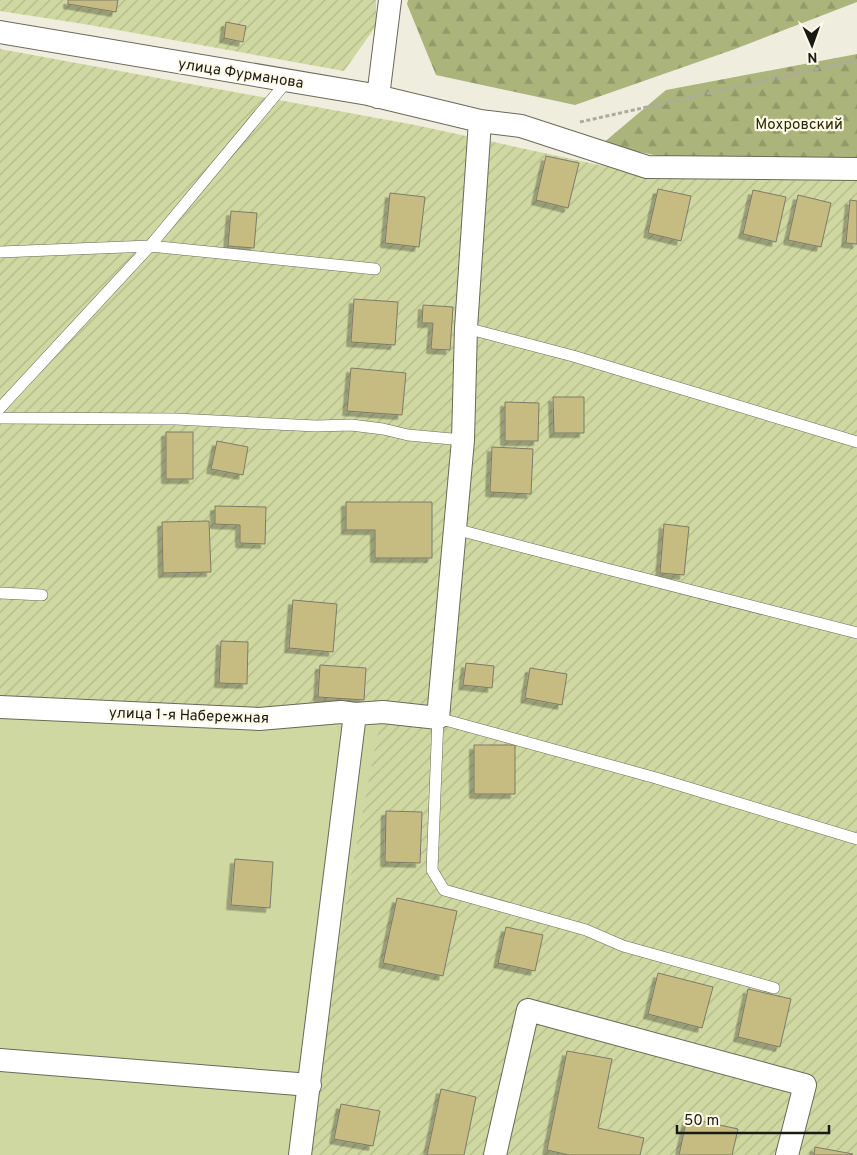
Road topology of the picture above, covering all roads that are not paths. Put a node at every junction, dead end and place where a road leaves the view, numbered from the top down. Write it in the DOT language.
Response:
graph roads {
  1 [pos="390,0"];
  2 [pos="0,32"];
  3 [pos="288,80"];
  4 [pos="378,97"];
  5 [pos="480,121"];
  6 [pos="857,168"];
  7 [pos="150,246"];
  8 [pos="0,252"];
  9 [pos="375,269"];
  10 [pos="466,328"];
  11 [pos="0,408"];
  12 [pos="0,418"];
  13 [pos="463,440"];
  14 [pos="857,442"];
  15 [pos="455,528"];
  16 [pos="0,593"];
  17 [pos="42,595"];
  18 [pos="857,633"];
  19 [pos="0,708"];
  20 [pos="355,714"];
  21 [pos="438,718"];
  22 [pos="857,839"];
  23 [pos="774,988"];
  24 [pos="0,1060"];
  25 [pos="310,1085"];
  26 [pos="300,1155"];
  27 [pos="495,1155"];
  28 [pos="786,1155"];
  1 -- 4 [label="street"];
  2 -- 3 [label="street, улица Фурманова"];
  3 -- 4 [label="street, улица Фурманова"];
  3 -- 7 [label="lane"];
  4 -- 5 [label="street, улица Фурманова"];
  5 -- 6 [label="street, улица Фурманова"];
  5 -- 10 [label="street"];
  7 -- 8 [label="lane"];
  7 -- 9 [label="lane"];
  7 -- 11 [label="lane"];
  10 -- 13 [label="street"];
  10 -- 14 [label="lane"];
  12 -- 13 [label="lane"];
  13 -- 15 [label="street"];
  15 -- 18 [label="lane"];
  15 -- 21 [label="street"];
  16 -- 17 [label="lane"];
  19 -- 20 [label="street, улица 1-я Набережная"];
  20 -- 21 [label="street, улица 1-я Набережная"];
  20 -- 25 [label="street"];
  21 -- 22 [label="lane"];
  21 -- 23 [label="lane"];
  24 -- 25 [label="street"];
  25 -- 26 [label="street"];
  27 -- 28 [label="street"];
}
